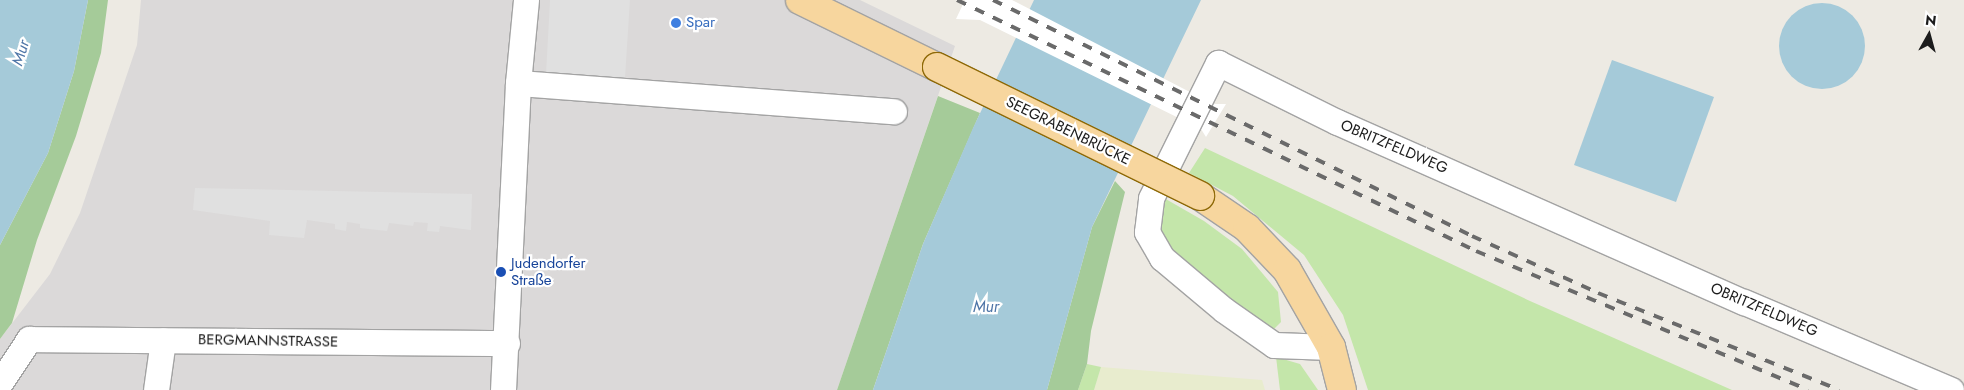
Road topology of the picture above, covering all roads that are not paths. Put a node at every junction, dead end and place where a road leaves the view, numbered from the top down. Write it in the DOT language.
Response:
graph roads {
  1 [pos="526,0"];
  2 [pos="800,0"];
  3 [pos="518,83"];
  4 [pos="894,111"];
  5 [pos="163,340"];
  6 [pos="507,343"];
  7 [pos="1331,348"];
  8 [pos="0,383"];
  9 [pos="156,390"];
  10 [pos="503,390"];
  11 [pos="1342,390"];
  12 [pos="1951,390"];
  1 -- 3 [label="street"];
  2 -- 7 [label="main road, SEEGRABENBRÜCKE, bridge"];
  3 -- 4 [label="street"];
  3 -- 6 [label="street"];
  5 -- 6 [label="street, BERGMANNSTRASSE"];
  5 -- 8 [label="street, BERGMANNSTRASSE"];
  5 -- 9 [label="street"];
  6 -- 10 [label="street"];
  7 -- 11 [label="main road, SEEGRABENBRÜCKE"];
  7 -- 12 [label="street, OBRITZFELDWEG"];
}
